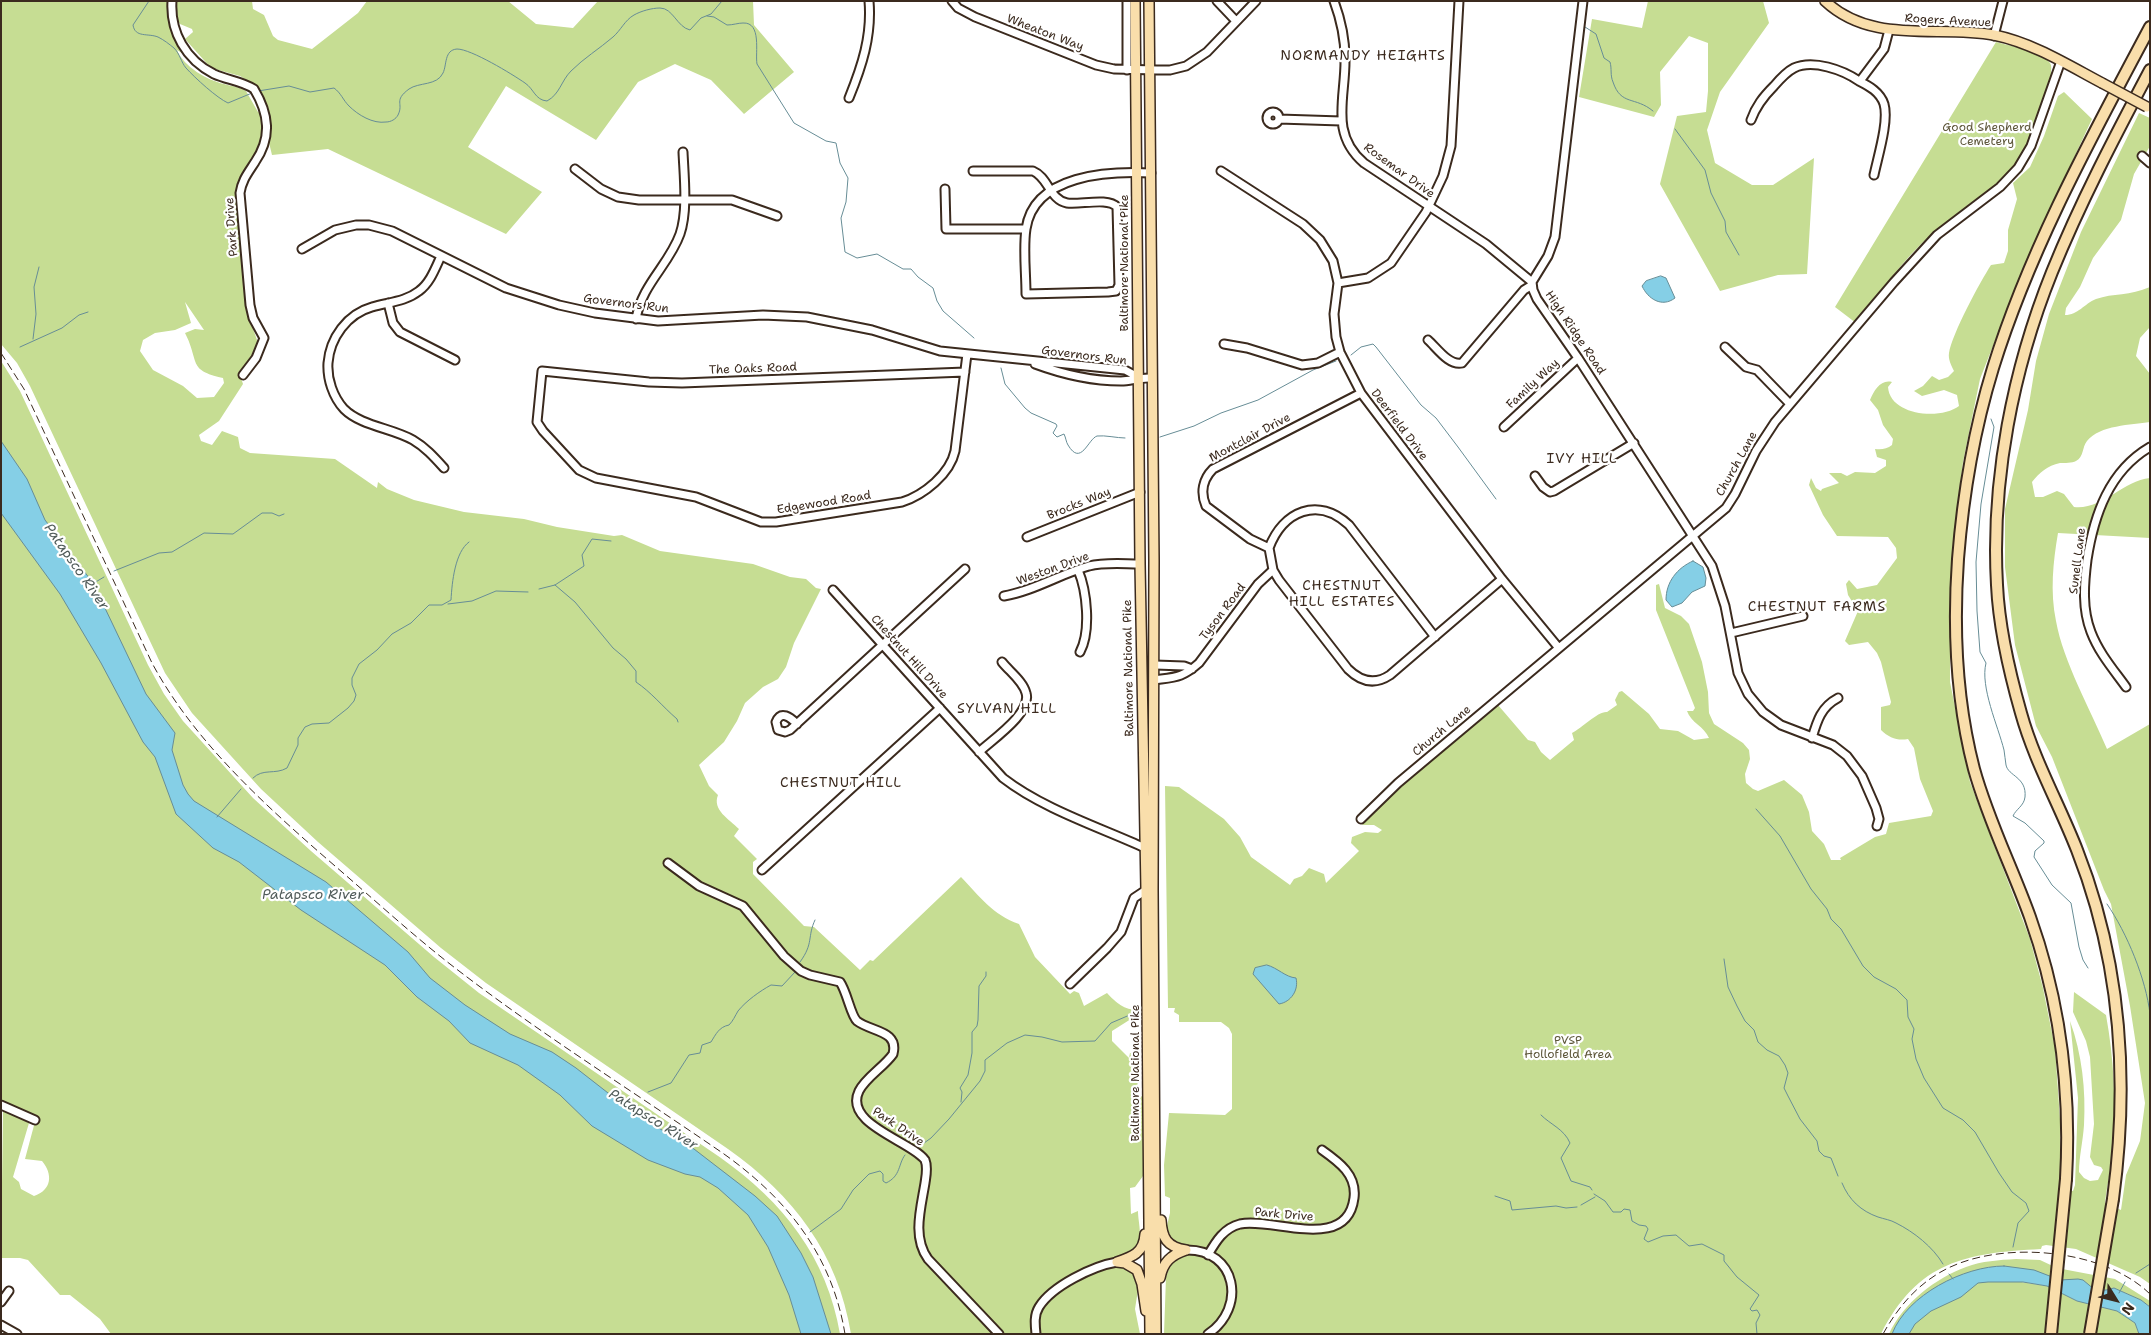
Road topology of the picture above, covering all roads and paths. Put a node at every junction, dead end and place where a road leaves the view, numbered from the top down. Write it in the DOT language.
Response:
graph roads {
  1 [pos="172,1"];
  2 [pos="870,1"];
  3 [pos="952,1"];
  4 [pos="1127,1"];
  5 [pos="1135,1"];
  6 [pos="1150,1"];
  7 [pos="1217,1"];
  8 [pos="1256,1"];
  9 [pos="1334,1"];
  10 [pos="1459,1"];
  11 [pos="1583,1"];
  12 [pos="1825,1"];
  13 [pos="2003,1"];
  14 [pos="1236,21"];
  15 [pos="2150,27"];
  16 [pos="1889,30"];
  17 [pos="1994,36"];
  18 [pos="2060,61"];
  19 [pos="1132,70"];
  20 [pos="1150,70"];
  21 [pos="2150,70"];
  22 [pos="1860,81"];
  23 [pos="849,98"];
  24 [pos="2149,108"];
  25 [pos="1279,119"];
  26 [pos="1751,120"];
  27 [pos="1341,121"];
  28 [pos="683,152"];
  29 [pos="2142,156"];
  30 [pos="2150,163"];
  31 [pos="575,169"];
  32 [pos="972,171"];
  33 [pos="1221,171"];
  34 [pos="1137,172"];
  35 [pos="1151,173"];
  36 [pos="1874,175"];
  37 [pos="945,189"];
  38 [pos="1052,191"];
  39 [pos="684,199"];
  40 [pos="1428,206"];
  41 [pos="777,216"];
  42 [pos="1026,229"];
  43 [pos="302,249"];
  44 [pos="441,256"];
  45 [pos="1338,283"];
  46 [pos="1532,284"];
  47 [pos="388,303"];
  48 [pos="636,319"];
  49 [pos="1428,340"];
  50 [pos="1224,344"];
  51 [pos="1725,347"];
  52 [pos="1340,352"];
  53 [pos="967,354"];
  54 [pos="1578,358"];
  55 [pos="455,360"];
  56 [pos="1026,361"];
  57 [pos="542,371"];
  58 [pos="965,372"];
  59 [pos="243,376"];
  60 [pos="1138,377"];
  61 [pos="1152,378"];
  62 [pos="1360,394"];
  63 [pos="1790,404"];
  64 [pos="1504,427"];
  65 [pos="1634,443"];
  66 [pos="2150,447"];
  67 [pos="444,468"];
  68 [pos="1535,476"];
  69 [pos="1140,492"];
  70 [pos="1027,537"];
  71 [pos="1694,537"];
  72 [pos="1270,548"];
  73 [pos="1140,564"];
  74 [pos="965,569"];
  75 [pos="1078,570"];
  76 [pos="1272,570"];
  77 [pos="1502,579"];
  78 [pos="833,590"];
  79 [pos="1004,596"];
  80 [pos="1803,616"];
  81 [pos="1731,633"];
  82 [pos="1434,637"];
  83 [pos="883,646"];
  84 [pos="1558,647"];
  85 [pos="1080,652"];
  86 [pos="1002,662"];
  87 [pos="1155,665"];
  88 [pos="1192,669"];
  89 [pos="1154,680"];
  90 [pos="2126,687"];
  91 [pos="1838,698"];
  92 [pos="940,708"];
  93 [pos="796,724"];
  94 [pos="1812,738"];
  95 [pos="980,752"];
  96 [pos="1361,820"];
  97 [pos="1877,826"];
  98 [pos="1145,848"];
  99 [pos="668,863"];
  100 [pos="762,870"];
  101 [pos="1146,890"];
  102 [pos="1070,984"];
  103 [pos="1,1105"];
  104 [pos="35,1120"];
  105 [pos="1322,1150"];
  106 [pos="1155,1187"];
  107 [pos="1149,1194"];
  108 [pos="1186,1250"];
  109 [pos="1208,1254"];
  110 [pos="1116,1262"];
  111 [pos="9,1291"];
  112 [pos="1,1302"];
  113 [pos="1156,1306"];
  114 [pos="1,1325"];
  115 [pos="1150,1329"];
  116 [pos="17,1334"];
  117 [pos="999,1334"];
  118 [pos="1036,1334"];
  119 [pos="1156,1334"];
  120 [pos="1208,1334"];
  121 [pos="2051,1334"];
  122 [pos="2090,1334"];
  1 -- 59 [label="street, Park Drive"];
  2 -- 23 [label="street"];
  3 -- 19 [label="street, Wheaton Way"];
  4 -- 19 [label="street"];
  5 -- 19 [label="main road, Baltimore National Pike"];
  6 -- 20 [label="main road, Baltimore National Pike"];
  7 -- 14 [label="street"];
  8 -- 14 [label="street, Wheaton Way"];
  9 -- 27 [label="street, Rosemar Drive"];
  10 -- 40 [label="street"];
  11 -- 46 [label="street, High Ridge Road"];
  12 -- 16 [label="main road, Rogers Avenue"];
  13 -- 17 [label="street"];
  14 -- 20 [label="street, Wheaton Way"];
  15 -- 121 [label="highway, bridge"];
  16 -- 17 [label="main road, Rogers Avenue"];
  16 -- 22 [label="street"];
  17 -- 18 [label="main road, Rogers Avenue"];
  18 -- 24 [label="main road, Rogers Avenue, bridge"];
  18 -- 63 [label="street, Church Lane"];
  19 -- 20 [label="street, Wheaton Way"];
  19 -- 34 [label="main road, Baltimore National Pike"];
  20 -- 35 [label="main road, Baltimore National Pike"];
  21 -- 122 [label="highway, bridge"];
  22 -- 26 [label="street"];
  22 -- 36 [label="street"];
  25 -- 27 [label="street"];
  27 -- 40 [label="street, Rosemar Drive"];
  28 -- 39 [label="street"];
  29 -- 30 [label="street"];
  31 -- 39 [label="street"];
  32 -- 38 [label="street"];
  33 -- 45 [label="street, Deerfield Drive"];
  34 -- 35 [label="street"];
  34 -- 38 [label="street"];
  34 -- 60 [label="main road, Baltimore National Pike"];
  35 -- 61 [label="main road, Baltimore National Pike"];
  37 -- 42 [label="street"];
  38 -- 42 [label="street"];
  38 -- 42 [label="street"];
  39 -- 41 [label="street"];
  39 -- 48 [label="street"];
  40 -- 45 [label="street"];
  40 -- 46 [label="street, Rosemar Drive"];
  43 -- 44 [label="street, Governors Run"];
  44 -- 47 [label="street"];
  44 -- 48 [label="street, Governors Run"];
  45 -- 52 [label="street, Deerfield Drive"];
  46 -- 49 [label="street"];
  46 -- 54 [label="street, High Ridge Road"];
  47 -- 55 [label="street"];
  47 -- 67 [label="street"];
  48 -- 53 [label="street, Governors Run"];
  50 -- 52 [label="street"];
  51 -- 63 [label="street"];
  52 -- 62 [label="street, Deerfield Drive"];
  53 -- 56 [label="street, Governors Run"];
  53 -- 58 [label="street, Edgewood Road"];
  54 -- 64 [label="street, Family Way"];
  54 -- 65 [label="street, High Ridge Road"];
  56 -- 60 [label="street, Governors Run"];
  56 -- 60 [label="street, Governors Run"];
  57 -- 58 [label="street, The Oaks Road"];
  57 -- 58 [label="street, Edgewood Road"];
  60 -- 61 [label="street, Governors Run"];
  60 -- 69 [label="main road, Baltimore National Pike"];
  61 -- 87 [label="main road, Baltimore National Pike"];
  62 -- 72 [label="street, Montclair Drive"];
  62 -- 77 [label="street, Deerfield Drive"];
  63 -- 71 [label="street, Church Lane"];
  65 -- 68 [label="street"];
  65 -- 71 [label="street, High Ridge Road"];
  66 -- 90 [label="street, Sunell Lane"];
  69 -- 70 [label="street, Brocks Way"];
  69 -- 73 [label="main road, Baltimore National Pike"];
  71 -- 81 [label="street, High Ridge Road"];
  71 -- 84 [label="street, Church Lane"];
  72 -- 76 [label="street"];
  72 -- 82 [label="street"];
  73 -- 75 [label="street, Weston Drive"];
  73 -- 98 [label="main road, Baltimore National Pike"];
  74 -- 83 [label="street"];
  75 -- 79 [label="street, Weston Drive"];
  75 -- 85 [label="street"];
  76 -- 82 [label="street"];
  76 -- 88 [label="street, Tyson Road"];
  77 -- 82 [label="street"];
  77 -- 84 [label="street, Deerfield Drive"];
  78 -- 83 [label="street, Chestnut Hill Drive"];
  80 -- 81 [label="street"];
  81 -- 94 [label="street, High Ridge Road"];
  83 -- 92 [label="street, Chestnut Hill Drive"];
  83 -- 93 [label="street"];
  84 -- 96 [label="street, Church Lane"];
  86 -- 95 [label="street"];
  87 -- 88 [label="street"];
  87 -- 89 [label="main road, Baltimore National Pike"];
  88 -- 89 [label="street, Tyson Road"];
  89 -- 106 [label="main road, Baltimore National Pike"];
  91 -- 94 [label="street"];
  92 -- 95 [label="street, Chestnut Hill Drive"];
  92 -- 100 [label="street"];
  93 -- 93 [label="street"];
  94 -- 97 [label="street, High Ridge Road"];
  95 -- 98 [label="street, Chestnut Hill Drive"];
  98 -- 101 [label="main road, Baltimore National Pike"];
  99 -- 117 [label="street, Park Drive"];
  101 -- 102 [label="street"];
  101 -- 107 [label="main road, Baltimore National Pike"];
  103 -- 104 [label="street"];
  105 -- 109 [label="street, Park Drive"];
  106 -- 108 [label="main road"];
  106 -- 113 [label="main road, Baltimore National Pike"];
  107 -- 110 [label="main road"];
  107 -- 115 [label="main road, Baltimore National Pike"];
  108 -- 109 [label="street"];
  108 -- 113 [label="main road"];
  109 -- 120 [label="street"];
  110 -- 115 [label="main road"];
  110 -- 118 [label="street"];
  111 -- 112 [label="street"];
  113 -- 119 [label="main road, Baltimore National Pike"];
  114 -- 116 [label="street"];
}
